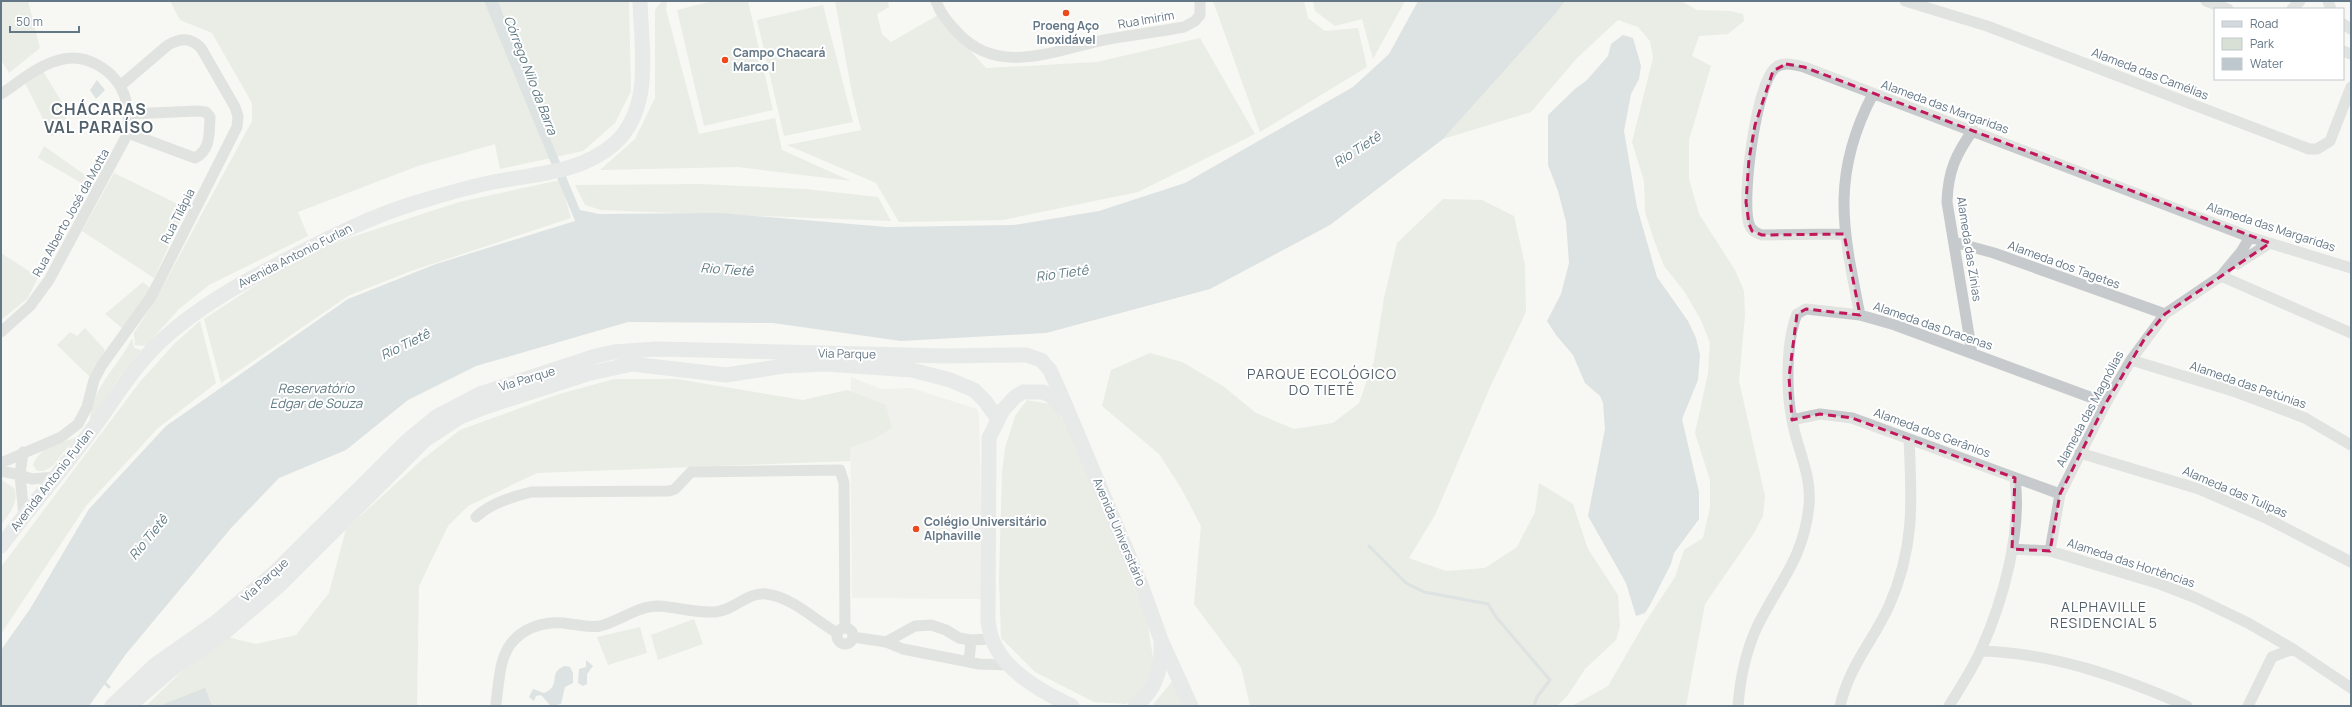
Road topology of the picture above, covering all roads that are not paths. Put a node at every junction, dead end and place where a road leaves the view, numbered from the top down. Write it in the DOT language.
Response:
graph roads {
  1 [pos="640,1"];
  2 [pos="936,1"];
  3 [pos="1200,1"];
  4 [pos="1905,1"];
  5 [pos="2206,1"];
  6 [pos="1938,5"];
  7 [pos="2225,8"];
  8 [pos="120,86"];
  9 [pos="2351,87"];
  10 [pos="1,94"];
  11 [pos="1873,94"];
  12 [pos="129,114"];
  13 [pos="1973,130"];
  14 [pos="128,133"];
  15 [pos="1844,234"];
  16 [pos="2250,237"];
  17 [pos="1954,242"];
  18 [pos="2270,243"];
  19 [pos="2351,268"];
  20 [pos="2224,273"];
  21 [pos="2165,314"];
  22 [pos="1860,315"];
  23 [pos="1,332"];
  24 [pos="2351,333"];
  25 [pos="731,350"];
  26 [pos="1972,353"];
  27 [pos="1041,360"];
  28 [pos="2131,360"];
  29 [pos="726,375"];
  30 [pos="2106,403"];
  31 [pos="1070,417"];
  32 [pos="998,419"];
  33 [pos="1792,420"];
  34 [pos="1909,439"];
  35 [pos="2351,445"];
  36 [pos="23,452"];
  37 [pos="2080,453"];
  38 [pos="1,463"];
  39 [pos="1,471"];
  40 [pos="20,475"];
  41 [pos="54,477"];
  42 [pos="2015,478"];
  43 [pos="2060,494"];
  44 [pos="24,516"];
  45 [pos="476,517"];
  46 [pos="1,546"];
  47 [pos="2012,549"];
  48 [pos="2050,551"];
  49 [pos="2351,562"];
  50 [pos="841,630"];
  51 [pos="2274,638"];
  52 [pos="991,639"];
  53 [pos="971,640"];
  54 [pos="1161,640"];
  55 [pos="886,642"];
  56 [pos="2293,649"];
  57 [pos="1981,651"];
  58 [pos="2270,660"];
  59 [pos="969,662"];
  60 [pos="1010,665"];
  61 [pos="2346,680"];
  62 [pos="2351,688"];
  63 [pos="123,703"];
  64 [pos="496,704"];
  65 [pos="1072,706"];
  66 [pos="1135,706"];
  67 [pos="1191,706"];
  68 [pos="1738,706"];
  69 [pos="1840,706"];
  70 [pos="1949,706"];
  71 [pos="2187,706"];
  72 [pos="2248,706"];
  1 -- 41 [label="main road, Avenida Antonio Furlan"];
  2 -- 3 [label="street, Rua Imirim"];
  4 -- 6 [label="street, Alameda das Camélias"];
  5 -- 7 [label="street"];
  6 -- 9 [label="street, Alameda das Camélias"];
  8 -- 10 [label="street, Rua Alberto José da Motta"];
  8 -- 12 [label="street, Rua Alberto José da Motta"];
  8 -- 36 [label="street, Rua Tilápia"];
  11 -- 13 [label="street, Alameda das Margaridas"];
  11 -- 15 [label="street"];
  11 -- 15 [label="street, Alameda das Margaridas"];
  12 -- 14 [label="street, Rua Alberto José da Motta"];
  12 -- 14 [label="street"];
  13 -- 16 [label="street, Alameda das Margaridas"];
  13 -- 17 [label="street, Alameda das Zínias"];
  14 -- 23 [label="street, Rua Alberto José da Motta"];
  15 -- 22 [label="street"];
  16 -- 18 [label="street, Alameda das Margaridas"];
  16 -- 20 [label="street, Alameda das Magnólias"];
  17 -- 21 [label="street, Alameda dos Tagetes"];
  17 -- 26 [label="street, Alameda das Zínias"];
  18 -- 19 [label="street, Alameda das Margaridas"];
  18 -- 20 [label="street, Alameda das Magnólias"];
  20 -- 21 [label="street, Alameda das Magnólias"];
  20 -- 24 [label="street"];
  21 -- 28 [label="street, Alameda das Magnólias"];
  22 -- 26 [label="street, Alameda das Dracenas"];
  22 -- 33 [label="street, Alameda das Dracenas"];
  25 -- 27 [label="main road, Via Parque"];
  25 -- 29 [label="main road"];
  25 -- 63 [label="main road, Via Parque"];
  26 -- 30 [label="street, Alameda das Dracenas"];
  27 -- 31 [label="main road, Avenida Universitário"];
  28 -- 30 [label="street, Alameda das Magnólias"];
  28 -- 35 [label="street, Alameda das Petúnias"];
  29 -- 32 [label="main road, Via Parque"];
  29 -- 63 [label="main road, Via Parque"];
  30 -- 37 [label="street, Alameda das Magnólias"];
  31 -- 32 [label="main road"];
  31 -- 54 [label="main road, Avenida Universitário"];
  32 -- 52 [label="main road"];
  33 -- 34 [label="street, Alameda dos Gerânios"];
  33 -- 68 [label="street, Alameda das Dracenas"];
  34 -- 42 [label="street, Alameda dos Gerânios"];
  34 -- 69 [label="street"];
  36 -- 38 [label="street, Rua Tilápia"];
  36 -- 40 [label="street"];
  37 -- 43 [label="street, Alameda das Magnólias"];
  37 -- 49 [label="street, Alameda das Tulipas"];
  39 -- 40 [label="street"];
  40 -- 41 [label="street"];
  40 -- 44 [label="street"];
  41 -- 44 [label="main road, Avenida Antonio Furlan"];
  42 -- 43 [label="street, Alameda dos Gerânios"];
  42 -- 47 [label="street"];
  43 -- 48 [label="street, Alameda das Magnólias"];
  44 -- 46 [label="main road, Avenida Antonio Furlan"];
  45 -- 50 [label="street"];
  47 -- 48 [label="street, Alameda das Hortências"];
  47 -- 57 [label="street"];
  48 -- 51 [label="street, Alameda das Hortências"];
  50 -- 55 [label="street"];
  50 -- 64 [label="street"];
  51 -- 56 [label="street, Alameda das Hortências"];
  51 -- 58 [label="street"];
  52 -- 53 [label="street"];
  52 -- 60 [label="main road"];
  53 -- 55 [label="street"];
  53 -- 59 [label="street"];
  54 -- 66 [label="main road"];
  54 -- 67 [label="main road, Avenida Universitário"];
  55 -- 59 [label="street"];
  56 -- 58 [label="street"];
  56 -- 61 [label="street, Alameda das Hortências"];
  57 -- 70 [label="street"];
  57 -- 71 [label="street"];
  58 -- 72 [label="street"];
  59 -- 60 [label="street"];
  60 -- 65 [label="main road"];
  61 -- 62 [label="street, Alameda das Hortências"];
}
